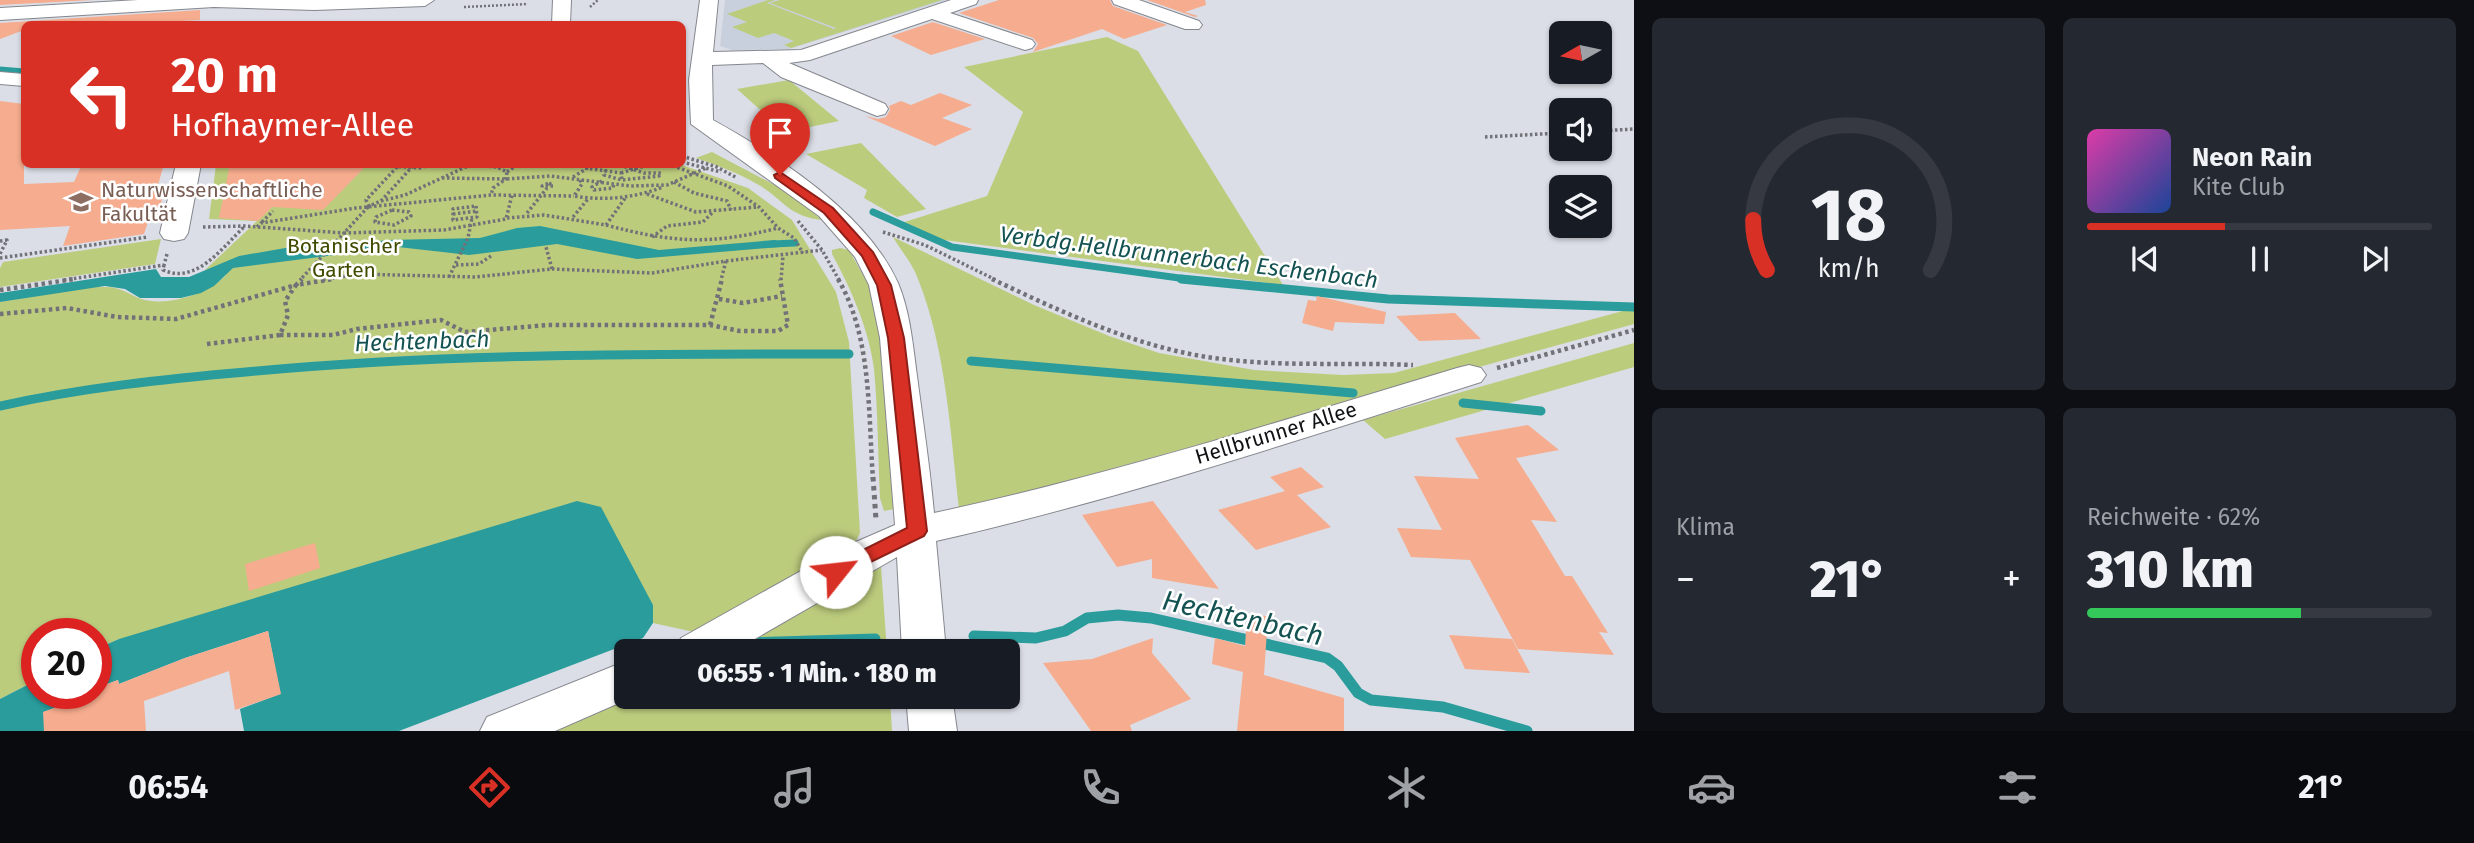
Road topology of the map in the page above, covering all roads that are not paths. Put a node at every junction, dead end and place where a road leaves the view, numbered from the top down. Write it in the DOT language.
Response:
graph roads {
  1 [pos="214,0"];
  2 [pos="425,0"];
  3 [pos="562,0"];
  4 [pos="709,0"];
  5 [pos="969,0"];
  6 [pos="1121,0"];
  7 [pos="1159,0"];
  8 [pos="1140,6"];
  9 [pos="930,12"];
  10 [pos="0,14"];
  11 [pos="561,21"];
  12 [pos="1157,35"];
  13 [pos="1025,44"];
  14 [pos="769,58"];
  15 [pos="701,70"];
  16 [pos="0,78"];
  17 [pos="21,80"];
  18 [pos="686,93"];
  19 [pos="877,109"];
  20 [pos="691,126"];
  21 [pos="188,168"];
  22 [pos="174,233"];
  23 [pos="1469,375"];
  24 [pos="900,539"];
  25 [pos="719,639"];
  26 [pos="921,639"];
  27 [pos="614,685"];
  28 [pos="930,709"];
  29 [pos="504,731"];
  30 [pos="933,731"];
  1 -- 2 [label="street"];
  1 -- 10 [label="street"];
  3 -- 11 [label="street"];
  4 -- 15 [label="street"];
  5 -- 9 [label="street"];
  6 -- 8 [label="street"];
  7 -- 8 [label="street"];
  8 -- 12 [label="street"];
  9 -- 13 [label="street"];
  9 -- 14 [label="street"];
  14 -- 15 [label="street"];
  14 -- 19 [label="street"];
  15 -- 18 [label="street"];
  15 -- 20 [label="street"];
  16 -- 17 [label="street"];
  20 -- 24 [label="street"];
  21 -- 22 [label="street"];
  23 -- 24 [label="street, Hellbrunner Allee"];
  24 -- 25 [label="street, Hellbrunner Allee"];
  24 -- 26 [label="street"];
  27 -- 29 [label="street"];
  28 -- 30 [label="street"];
}
